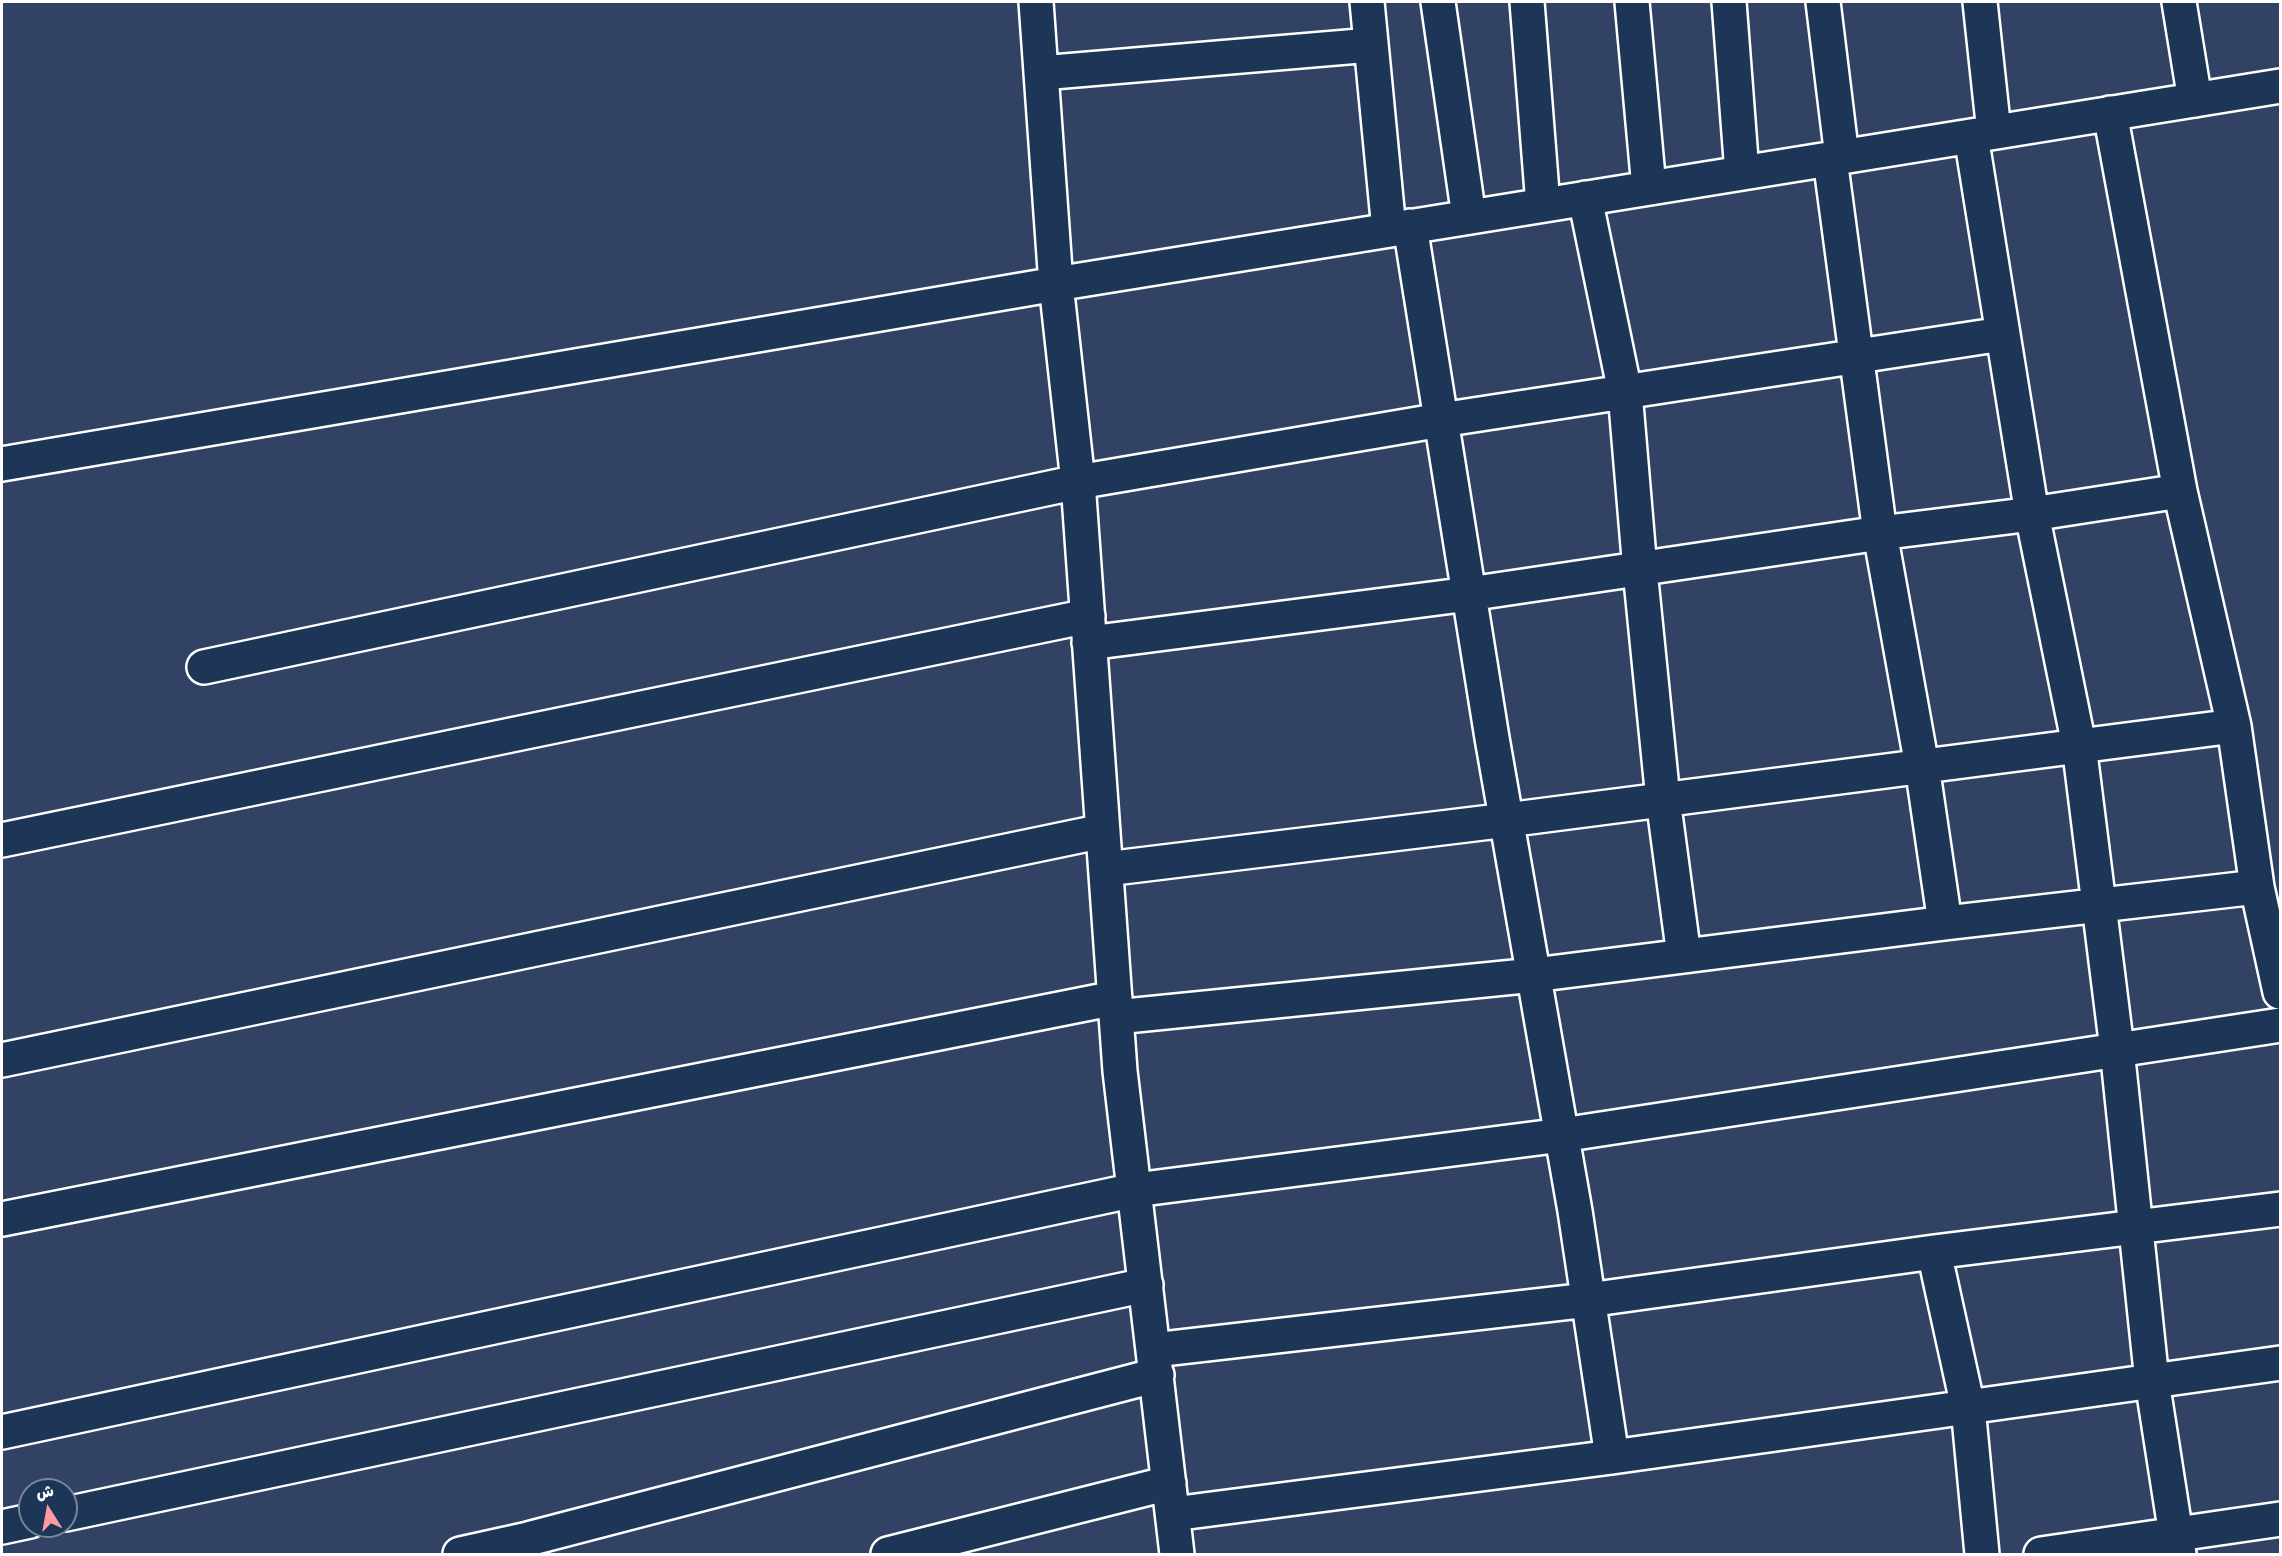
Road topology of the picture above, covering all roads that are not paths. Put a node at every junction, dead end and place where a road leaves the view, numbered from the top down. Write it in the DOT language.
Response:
graph roads {
  1 [pos="1036,2"];
  2 [pos="1367,2"];
  3 [pos="1438,2"];
  4 [pos="1527,2"];
  5 [pos="1632,2"];
  6 [pos="1729,2"];
  7 [pos="1822,2"];
  8 [pos="1980,2"];
  9 [pos="2179,2"];
  10 [pos="1371,45"];
  11 [pos="1041,74"];
  12 [pos="2280,86"];
  13 [pos="2194,100"];
  14 [pos="2110,113"];
  15 [pos="1982,134"];
  16 [pos="1836,158"];
  17 [pos="1742,173"];
  18 [pos="1648,188"];
  19 [pos="1584,198"];
  20 [pos="1543,205"];
  21 [pos="1469,217"];
  22 [pos="1399,228"];
  23 [pos="1056,284"];
  24 [pos="2002,334"];
  25 [pos="1857,355"];
  26 [pos="1625,392"];
  27 [pos="1441,420"];
  28 [pos="2,464"];
  29 [pos="1078,482"];
  30 [pos="2180,491"];
  31 [pos="2032,514"];
  32 [pos="1880,533"];
  33 [pos="1640,570"];
  34 [pos="1469,594"];
  35 [pos="1089,629"];
  36 [pos="204,667"];
  37 [pos="2234,726"];
  38 [pos="2079,745"];
  39 [pos="1922,766"];
  40 [pos="1663,799"];
  41 [pos="1507,820"];
  42 [pos="1103,831"];
  43 [pos="2,840"];
  44 [pos="1106,869"];
  45 [pos="2257,887"];
  46 [pos="2100,904"];
  47 [pos="1945,923"];
  48 [pos="1684,956"];
  49 [pos="1534,975"];
  50 [pos="2280,992"];
  51 [pos="1116,1008"];
  52 [pos="2280,1024"];
  53 [pos="2117,1049"];
  54 [pos="2,1060"];
  55 [pos="1562,1135"];
  56 [pos="1135,1190"];
  57 [pos="2280,1209"];
  58 [pos="2,1220"];
  59 [pos="2135,1227"];
  60 [pos="1934,1252"];
  61 [pos="1146,1285"];
  62 [pos="1588,1300"];
  63 [pos="1156,1362"];
  64 [pos="2280,1363"];
  65 [pos="2152,1381"];
  66 [pos="1968,1407"];
  67 [pos="2,1432"];
  68 [pos="1612,1457"];
  69 [pos="1171,1498"];
  70 [pos="78,1511"];
  71 [pos="2280,1519"];
  72 [pos="18,1524"];
  73 [pos="2,1527"];
  74 [pos="2178,1544"];
  75 [pos="460,1554"];
  76 [pos="888,1554"];
  77 [pos="1177,1554"];
  78 [pos="1982,1554"];
  79 [pos="2041,1554"];
  1 -- 11 [label="street"];
  2 -- 10 [label="street"];
  3 -- 21 [label="street"];
  4 -- 20 [label="street"];
  5 -- 18 [label="street"];
  6 -- 17 [label="street"];
  7 -- 16 [label="street"];
  8 -- 15 [label="street"];
  9 -- 13 [label="street"];
  10 -- 11 [label="street"];
  10 -- 22 [label="street"];
  11 -- 23 [label="street"];
  12 -- 13 [label="street"];
  13 -- 14 [label="street"];
  14 -- 15 [label="street"];
  14 -- 30 [label="street"];
  15 -- 16 [label="street"];
  15 -- 24 [label="street"];
  16 -- 17 [label="street"];
  16 -- 25 [label="street"];
  17 -- 18 [label="street"];
  18 -- 19 [label="street"];
  19 -- 20 [label="street"];
  19 -- 26 [label="street"];
  20 -- 21 [label="street"];
  21 -- 22 [label="street"];
  22 -- 23 [label="street"];
  22 -- 27 [label="street"];
  23 -- 28 [label="street"];
  23 -- 29 [label="street"];
  24 -- 25 [label="street"];
  24 -- 31 [label="street"];
  25 -- 26 [label="street"];
  25 -- 32 [label="street"];
  26 -- 27 [label="street"];
  26 -- 33 [label="street"];
  27 -- 29 [label="street"];
  27 -- 34 [label="street"];
  29 -- 35 [label="street"];
  29 -- 36 [label="street"];
  30 -- 31 [label="street"];
  30 -- 37 [label="street"];
  31 -- 32 [label="street"];
  31 -- 38 [label="street"];
  32 -- 33 [label="street"];
  32 -- 39 [label="street"];
  33 -- 34 [label="street"];
  33 -- 40 [label="street"];
  34 -- 35 [label="street"];
  34 -- 41 [label="street"];
  35 -- 42 [label="street"];
  35 -- 43 [label="street"];
  37 -- 38 [label="street"];
  37 -- 45 [label="street"];
  38 -- 39 [label="street"];
  38 -- 46 [label="street"];
  39 -- 40 [label="street"];
  39 -- 47 [label="street"];
  40 -- 41 [label="street"];
  40 -- 48 [label="street"];
  41 -- 44 [label="street"];
  41 -- 49 [label="street"];
  42 -- 44 [label="street"];
  42 -- 54 [label="street"];
  44 -- 51 [label="street"];
  45 -- 46 [label="street"];
  45 -- 50 [label="street"];
  46 -- 47 [label="street"];
  46 -- 53 [label="street"];
  47 -- 48 [label="street"];
  48 -- 49 [label="street"];
  49 -- 51 [label="street"];
  49 -- 55 [label="street"];
  51 -- 56 [label="street"];
  51 -- 58 [label="street"];
  52 -- 53 [label="street"];
  53 -- 55 [label="street"];
  53 -- 59 [label="street"];
  55 -- 56 [label="street"];
  55 -- 62 [label="street"];
  56 -- 61 [label="street"];
  56 -- 67 [label="street"];
  57 -- 59 [label="street"];
  59 -- 60 [label="street"];
  59 -- 65 [label="street"];
  60 -- 62 [label="street"];
  60 -- 66 [label="street"];
  61 -- 63 [label="street"];
  61 -- 70 [label="street"];
  62 -- 63 [label="street"];
  62 -- 68 [label="street"];
  63 -- 69 [label="street"];
  63 -- 75 [label="street"];
  64 -- 65 [label="street"];
  65 -- 66 [label="street"];
  65 -- 74 [label="street"];
  66 -- 68 [label="street"];
  66 -- 78 [label="street"];
  68 -- 69 [label="street"];
  69 -- 76 [label="street"];
  69 -- 77 [label="street"];
  71 -- 74 [label="street"];
  72 -- 73 [label="street"];
  74 -- 79 [label="street"];
}
